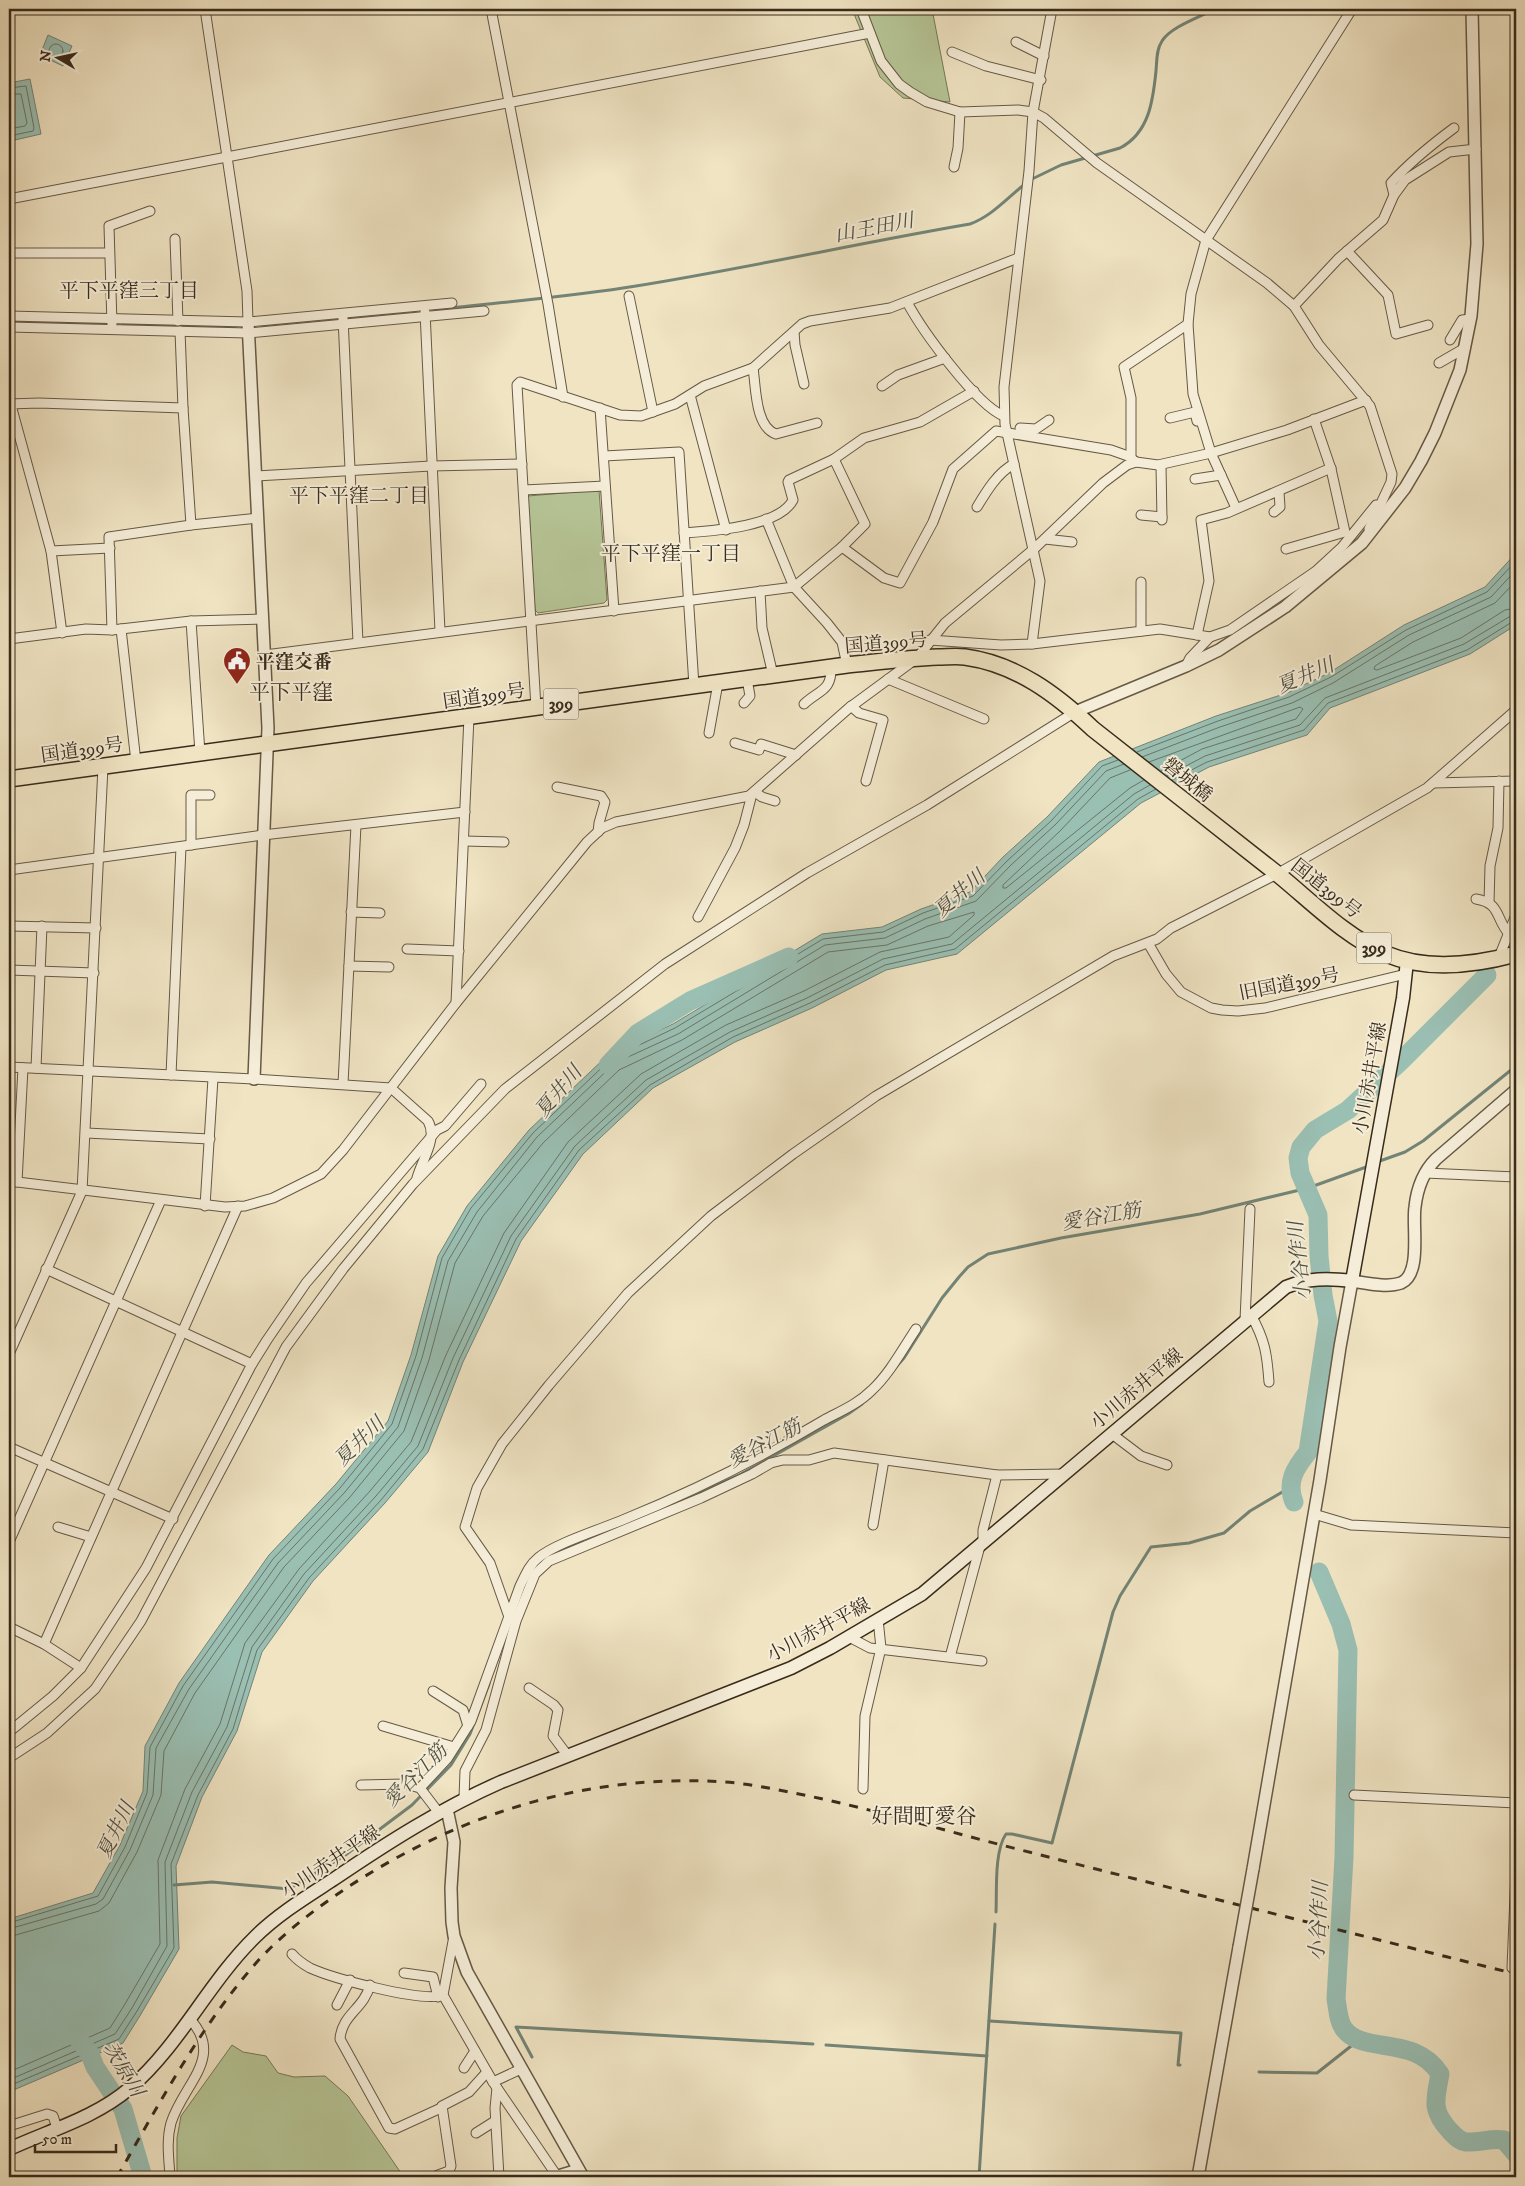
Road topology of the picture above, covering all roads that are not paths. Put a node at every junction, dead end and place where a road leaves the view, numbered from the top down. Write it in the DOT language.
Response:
graph roads {
  1 [pos="205,9"];
  2 [pos="491,9"];
  3 [pos="861,9"];
  4 [pos="1052,9"];
  5 [pos="1352,9"];
  6 [pos="1472,9"];
  7 [pos="870,33"];
  8 [pos="1016,42"];
  9 [pos="952,52"];
  10 [pos="1044,56"];
  11 [pos="1041,80"];
  12 [pos="509,103"];
  13 [pos="960,112"];
  14 [pos="1033,112"];
  15 [pos="1454,128"];
  16 [pos="1476,149"];
  17 [pos="228,158"];
  18 [pos="954,167"];
  19 [pos="1394,195"];
  20 [pos="9,199"];
  21 [pos="150,211"];
  22 [pos="175,239"];
  23 [pos="1206,240"];
  24 [pos="1347,252"];
  25 [pos="9,253"];
  26 [pos="109,253"];
  27 [pos="1018,258"];
  28 [pos="629,296"];
  29 [pos="907,302"];
  30 [pos="452,303"];
  31 [pos="424,306"];
  32 [pos="1294,306"];
  33 [pos="484,311"];
  34 [pos="342,313"];
  35 [pos="9,316"];
  36 [pos="425,316"];
  37 [pos="112,318"];
  38 [pos="1471,319"];
  39 [pos="178,322"];
  40 [pos="343,324"];
  41 [pos="1188,324"];
  42 [pos="1428,325"];
  43 [pos="9,327"];
  44 [pos="248,327"];
  45 [pos="112,329"];
  46 [pos="180,332"];
  47 [pos="794,332"];
  48 [pos="1450,340"];
  49 [pos="1465,348"];
  50 [pos="945,358"];
  51 [pos="1439,363"];
  52 [pos="753,368"];
  53 [pos="804,384"];
  54 [pos="882,386"];
  55 [pos="974,391"];
  56 [pos="690,395"];
  57 [pos="563,397"];
  58 [pos="1366,400"];
  59 [pos="9,402"];
  60 [pos="183,408"];
  61 [pos="600,408"];
  62 [pos="653,412"];
  63 [pos="1004,416"];
  64 [pos="1170,418"];
  65 [pos="1314,419"];
  66 [pos="1048,420"];
  67 [pos="816,423"];
  68 [pos="1006,429"];
  69 [pos="1208,454"];
  70 [pos="604,456"];
  71 [pos="834,459"];
  72 [pos="1134,460"];
  73 [pos="522,464"];
  74 [pos="1014,464"];
  75 [pos="1161,465"];
  76 [pos="430,466"];
  77 [pos="1331,468"];
  78 [pos="349,470"];
  79 [pos="1221,475"];
  80 [pos="256,476"];
  81 [pos="1195,479"];
  82 [pos="606,486"];
  83 [pos="524,490"];
  84 [pos="1279,492"];
  85 [pos="1385,496"];
  86 [pos="977,507"];
  87 [pos="1236,508"];
  88 [pos="1274,512"];
  89 [pos="1141,515"];
  90 [pos="258,518"];
  91 [pos="766,518"];
  92 [pos="192,525"];
  93 [pos="726,530"];
  94 [pos="684,533"];
  95 [pos="1045,538"];
  96 [pos="1072,542"];
  97 [pos="1362,543"];
  98 [pos="842,547"];
  99 [pos="110,548"];
  100 [pos="1286,548"];
  101 [pos="1034,549"];
  102 [pos="51,552"];
  103 [pos="1141,582"];
  104 [pos="794,587"];
  105 [pos="760,591"];
  106 [pos="690,602"];
  107 [pos="614,611"];
  108 [pos="263,619"];
  109 [pos="191,622"];
  110 [pos="531,622"];
  111 [pos="117,630"];
  112 [pos="1141,631"];
  113 [pos="440,632"];
  114 [pos="62,633"];
  115 [pos="1197,635"];
  116 [pos="1210,637"];
  117 [pos="9,639"];
  118 [pos="930,640"];
  119 [pos="358,642"];
  120 [pos="1032,644"];
  121 [pos="265,655"];
  122 [pos="917,658"];
  123 [pos="847,665"];
  124 [pos="1186,666"];
  125 [pos="831,667"];
  126 [pos="773,675"];
  127 [pos="747,679"];
  128 [pos="888,679"];
  129 [pos="718,682"];
  130 [pos="694,686"];
  131 [pos="744,703"];
  132 [pos="804,704"];
  133 [pos="851,706"];
  134 [pos="536,708"];
  135 [pos="1516,710"];
  136 [pos="1075,712"];
  137 [pos="469,717"];
  138 [pos="984,719"];
  139 [pos="1093,729"];
  140 [pos="709,733"];
  141 [pos="734,743"];
  142 [pos="268,745"];
  143 [pos="200,753"];
  144 [pos="796,755"];
  145 [pos="136,762"];
  146 [pos="103,767"];
  147 [pos="9,779"];
  148 [pos="1516,780"];
  149 [pos="866,781"];
  150 [pos="1499,781"];
  151 [pos="1433,783"];
  152 [pos="557,788"];
  153 [pos="753,793"];
  154 [pos="210,795"];
  155 [pos="775,801"];
  156 [pos="466,812"];
  157 [pos="356,825"];
  158 [pos="598,832"];
  159 [pos="263,835"];
  160 [pos="464,841"];
  161 [pos="504,842"];
  162 [pos="191,845"];
  163 [pos="180,846"];
  164 [pos="99,858"];
  165 [pos="1258,861"];
  166 [pos="9,870"];
  167 [pos="1277,874"];
  168 [pos="9,878"];
  169 [pos="1476,899"];
  170 [pos="1489,903"];
  171 [pos="351,912"];
  172 [pos="380,913"];
  173 [pos="1516,915"];
  174 [pos="698,917"];
  175 [pos="9,926"];
  176 [pos="42,926"];
  177 [pos="96,928"];
  178 [pos="1509,934"];
  179 [pos="1148,943"];
  180 [pos="407,949"];
  181 [pos="459,951"];
  182 [pos="1516,954"];
  183 [pos="1499,958"];
  184 [pos="349,966"];
  185 [pos="389,967"];
  186 [pos="1406,968"];
  187 [pos="9,970"];
  188 [pos="40,971"];
  189 [pos="94,973"];
  190 [pos="456,1003"];
  191 [pos="9,1067"];
  192 [pos="23,1068"];
  193 [pos="36,1068"];
  194 [pos="89,1071"];
  195 [pos="171,1075"];
  196 [pos="213,1078"];
  197 [pos="254,1079"];
  198 [pos="343,1084"];
  199 [pos="481,1084"];
  200 [pos="391,1088"];
  201 [pos="1516,1090"];
  202 [pos="86,1133"];
  203 [pos="432,1136"];
  204 [pos="210,1139"];
  205 [pos="1425,1172"];
  206 [pos="1516,1176"];
  207 [pos="417,1180"];
  208 [pos="13,1182"];
  209 [pos="82,1191"];
  210 [pos="161,1200"];
  211 [pos="205,1206"];
  212 [pos="238,1206"];
  213 [pos="1250,1209"];
  214 [pos="46,1269"];
  215 [pos="1352,1281"];
  216 [pos="116,1301"];
  217 [pos="1248,1318"];
  218 [pos="916,1329"];
  219 [pos="182,1332"];
  220 [pos="9,1354"];
  221 [pos="252,1364"];
  222 [pos="1269,1382"];
  223 [pos="1112,1434"];
  224 [pos="9,1447"];
  225 [pos="884,1460"];
  226 [pos="44,1464"];
  227 [pos="1167,1465"];
  228 [pos="1064,1474"];
  229 [pos="997,1475"];
  230 [pos="111,1491"];
  231 [pos="1314,1514"];
  232 [pos="172,1519"];
  233 [pos="873,1525"];
  234 [pos="58,1527"];
  235 [pos="1516,1534"];
  236 [pos="91,1537"];
  237 [pos="9,1542"];
  238 [pos="982,1545"];
  239 [pos="509,1618"];
  240 [pos="878,1619"];
  241 [pos="9,1628"];
  242 [pos="849,1637"];
  243 [pos="44,1644"];
  244 [pos="881,1648"];
  245 [pos="950,1657"];
  246 [pos="982,1661"];
  247 [pos="81,1668"];
  248 [pos="530,1688"];
  249 [pos="434,1691"];
  250 [pos="383,1726"];
  251 [pos="468,1726"];
  252 [pos="9,1732"];
  253 [pos="454,1747"];
  254 [pos="568,1756"];
  255 [pos="9,1758"];
  256 [pos="362,1785"];
  257 [pos="420,1788"];
  258 [pos="863,1789"];
  259 [pos="1354,1795"];
  260 [pos="464,1798"];
  261 [pos="1516,1803"];
  262 [pos="443,1811"];
  263 [pos="1516,1871"];
  264 [pos="454,1936"];
  265 [pos="292,1954"];
  266 [pos="1512,1968"];
  267 [pos="404,1973"];
  268 [pos="350,1980"];
  269 [pos="370,1985"];
  270 [pos="440,1996"];
  271 [pos="337,2005"];
  272 [pos="189,2018"];
  273 [pos="476,2052"];
  274 [pos="464,2068"];
  275 [pos="521,2069"];
  276 [pos="487,2072"];
  277 [pos="495,2085"];
  278 [pos="441,2108"];
  279 [pos="495,2121"];
  280 [pos="9,2126"];
  281 [pos="61,2126"];
  282 [pos="476,2133"];
  283 [pos="9,2149"];
  284 [pos="581,2174"];
  285 [pos="170,2177"];
  286 [pos="433,2177"];
  287 [pos="499,2177"];
  288 [pos="556,2177"];
  289 [pos="1198,2177"];
  1 -- 17 [label="street"];
  2 -- 12 [label="street"];
  3 -- 7 [label="street"];
  4 -- 10 [label="street"];
  5 -- 23 [label="street"];
  6 -- 16 [label="street"];
  7 -- 12 [label="street"];
  7 -- 13 [label="street"];
  8 -- 10 [label="street"];
  9 -- 11 [label="street"];
  10 -- 11 [label="street"];
  11 -- 14 [label="street"];
  12 -- 17 [label="street"];
  12 -- 57 [label="street"];
  13 -- 14 [label="street"];
  13 -- 18 [label="street"];
  14 -- 23 [label="street"];
  14 -- 27 [label="street"];
  15 -- 19 [label="street"];
  16 -- 19 [label="street"];
  16 -- 38 [label="street"];
  17 -- 20 [label="street"];
  17 -- 44 [label="street"];
  19 -- 24 [label="street"];
  21 -- 26 [label="street"];
  22 -- 39 [label="street"];
  23 -- 32 [label="street"];
  23 -- 41 [label="street"];
  24 -- 32 [label="street"];
  24 -- 42 [label="street"];
  25 -- 26 [label="street"];
  26 -- 37 [label="street"];
  27 -- 29 [label="street"];
  27 -- 63 [label="street"];
  28 -- 62 [label="street"];
  29 -- 47 [label="street"];
  29 -- 50 [label="street"];
  30 -- 31 [label="street"];
  31 -- 34 [label="street"];
  31 -- 36 [label="street"];
  32 -- 58 [label="street"];
  33 -- 36 [label="street"];
  34 -- 40 [label="street"];
  34 -- 44 [label="street"];
  35 -- 37 [label="street"];
  36 -- 40 [label="street"];
  36 -- 76 [label="street"];
  37 -- 39 [label="street"];
  37 -- 45 [label="street"];
  38 -- 48 [label="street"];
  38 -- 49 [label="street"];
  39 -- 44 [label="street"];
  40 -- 44 [label="street"];
  40 -- 78 [label="street"];
  41 -- 69 [label="street"];
  41 -- 72 [label="street"];
  43 -- 45 [label="street"];
  44 -- 46 [label="street"];
  44 -- 80 [label="street"];
  45 -- 46 [label="street"];
  46 -- 60 [label="street"];
  47 -- 52 [label="street"];
  47 -- 53 [label="street"];
  49 -- 51 [label="street"];
  49 -- 97 [label="street"];
  50 -- 54 [label="street"];
  50 -- 55 [label="street"];
  52 -- 56 [label="street"];
  52 -- 67 [label="street"];
  55 -- 63 [label="street"];
  55 -- 71 [label="street"];
  56 -- 62 [label="street"];
  56 -- 93 [label="street"];
  57 -- 61 [label="street"];
  57 -- 73 [label="street"];
  58 -- 65 [label="street"];
  58 -- 85 [label="street"];
  59 -- 60 [label="street"];
  59 -- 102 [label="street"];
  60 -- 92 [label="street"];
  61 -- 62 [label="street"];
  61 -- 70 [label="street"];
  63 -- 68 [label="street"];
  64 -- 69 [label="street"];
  65 -- 69 [label="street"];
  65 -- 77 [label="street"];
  66 -- 68 [label="street"];
  68 -- 72 [label="street"];
  68 -- 74 [label="street"];
  68 -- 98 [label="street"];
  69 -- 75 [label="street"];
  69 -- 79 [label="street"];
  70 -- 82 [label="street"];
  70 -- 94 [label="street"];
  71 -- 91 [label="street"];
  71 -- 98 [label="street"];
  72 -- 75 [label="street"];
  72 -- 95 [label="street"];
  73 -- 76 [label="street"];
  73 -- 83 [label="street"];
  74 -- 86 [label="street"];
  74 -- 101 [label="street"];
  75 -- 89 [label="street"];
  76 -- 78 [label="street"];
  76 -- 113 [label="street"];
  77 -- 84 [label="street"];
  77 -- 100 [label="street"];
  78 -- 80 [label="street"];
  78 -- 119 [label="street"];
  79 -- 81 [label="street"];
  79 -- 87 [label="street"];
  80 -- 90 [label="street"];
  82 -- 83 [label="street"];
  82 -- 107 [label="street"];
  83 -- 110 [label="street"];
  84 -- 87 [label="street"];
  84 -- 88 [label="street"];
  85 -- 97 [label="street"];
  85 -- 116 [label="street"];
  87 -- 115 [label="street"];
  90 -- 92 [label="street"];
  90 -- 108 [label="street"];
  91 -- 93 [label="street"];
  91 -- 104 [label="street"];
  92 -- 99 [label="street"];
  93 -- 94 [label="street"];
  94 -- 106 [label="street"];
  95 -- 96 [label="street"];
  95 -- 101 [label="street"];
  97 -- 124 [label="street"];
  98 -- 104 [label="street"];
  99 -- 102 [label="street"];
  99 -- 111 [label="street"];
  101 -- 118 [label="street"];
  101 -- 120 [label="street"];
  102 -- 114 [label="street"];
  103 -- 112 [label="street"];
  104 -- 105 [label="street"];
  104 -- 123 [label="street"];
  105 -- 106 [label="street"];
  105 -- 126 [label="street"];
  106 -- 107 [label="street"];
  106 -- 130 [label="street"];
  107 -- 110 [label="street"];
  108 -- 109 [label="street"];
  108 -- 121 [label="street"];
  109 -- 111 [label="street"];
  109 -- 143 [label="street"];
  110 -- 113 [label="street"];
  110 -- 134 [label="street"];
  111 -- 114 [label="street"];
  111 -- 145 [label="street"];
  112 -- 115 [label="street"];
  112 -- 120 [label="street"];
  113 -- 119 [label="street"];
  114 -- 117 [label="street"];
  115 -- 116 [label="street"];
  116 -- 124 [label="street"];
  118 -- 120 [label="street"];
  118 -- 122 [label="street"];
  119 -- 121 [label="street"];
  121 -- 142 [label="street"];
  122 -- 123 [label="highway, 国道399号 / 399"];
  122 -- 128 [label="street"];
  122 -- 136 [label="highway, 国道399号 / 399"];
  123 -- 125 [label="highway, 国道399号 / 399"];
  124 -- 136 [label="street"];
  125 -- 126 [label="highway, 国道399号 / 399"];
  125 -- 132 [label="street"];
  126 -- 127 [label="highway, 国道399号 / 399"];
  127 -- 129 [label="highway, 国道399号 / 399"];
  127 -- 131 [label="street"];
  128 -- 133 [label="street"];
  128 -- 138 [label="street"];
  129 -- 130 [label="highway, 国道399号 / 399"];
  129 -- 140 [label="street"];
  130 -- 134 [label="highway, 国道399号 / 399"];
  133 -- 144 [label="street"];
  133 -- 149 [label="street"];
  134 -- 137 [label="highway, 国道399号 / 399"];
  135 -- 151 [label="street"];
  136 -- 139 [label="highway, 国道399号 / 399"];
  136 -- 207 [label="street"];
  137 -- 142 [label="highway, 国道399号 / 399"];
  137 -- 156 [label="street"];
  139 -- 165 [label="highway, 磐城橋 / 399"];
  141 -- 144 [label="street"];
  142 -- 143 [label="highway, 国道399号 / 399"];
  142 -- 159 [label="street"];
  143 -- 145 [label="highway, 国道399号 / 399"];
  144 -- 153 [label="street"];
  145 -- 146 [label="highway, 国道399号 / 399"];
  146 -- 147 [label="highway, 国道399号 / 399"];
  146 -- 164 [label="street"];
  148 -- 150 [label="street"];
  150 -- 151 [label="street"];
  150 -- 170 [label="street"];
  151 -- 167 [label="street"];
  152 -- 158 [label="street"];
  153 -- 155 [label="street"];
  153 -- 158 [label="street"];
  153 -- 174 [label="street"];
  154 -- 162 [label="street"];
  156 -- 157 [label="street"];
  156 -- 160 [label="street"];
  157 -- 159 [label="street"];
  157 -- 171 [label="street"];
  158 -- 190 [label="street"];
  159 -- 162 [label="street"];
  159 -- 197 [label="street"];
  160 -- 161 [label="street"];
  160 -- 181 [label="street"];
  162 -- 163 [label="street"];
  163 -- 164 [label="street"];
  163 -- 195 [label="street"];
  164 -- 166 [label="street"];
  164 -- 177 [label="street"];
  165 -- 167 [label="highway, 国道399号 / 399"];
  166 -- 168 [label="street"];
  167 -- 179 [label="street"];
  167 -- 186 [label="highway, 国道399号 / 399"];
  169 -- 170 [label="street"];
  170 -- 178 [label="street"];
  171 -- 172 [label="street"];
  171 -- 184 [label="street"];
  173 -- 178 [label="street"];
  175 -- 176 [label="street"];
  176 -- 177 [label="street"];
  176 -- 188 [label="street"];
  177 -- 189 [label="street"];
  178 -- 183 [label="street"];
  179 -- 186 [label="street, 旧国道399号"];
  179 -- 239 [label="street"];
  180 -- 181 [label="street"];
  181 -- 190 [label="street"];
  182 -- 183 [label="highway, 国道399号 / 399"];
  183 -- 186 [label="highway, 国道399号 / 399"];
  184 -- 185 [label="street"];
  184 -- 198 [label="street"];
  186 -- 215 [label="main road, 小川赤井平線"];
  187 -- 188 [label="street"];
  188 -- 189 [label="street"];
  188 -- 193 [label="street"];
  189 -- 194 [label="street"];
  190 -- 200 [label="street"];
  191 -- 192 [label="street"];
  192 -- 193 [label="street"];
  192 -- 208 [label="street"];
  193 -- 194 [label="street"];
  194 -- 195 [label="street"];
  194 -- 202 [label="street"];
  195 -- 196 [label="street"];
  196 -- 197 [label="street"];
  196 -- 204 [label="street"];
  197 -- 198 [label="street"];
  198 -- 200 [label="street"];
  199 -- 203 [label="street"];
  200 -- 203 [label="street"];
  200 -- 212 [label="street"];
  201 -- 205 [label="street"];
  202 -- 204 [label="street"];
  202 -- 209 [label="street"];
  203 -- 207 [label="street"];
  203 -- 221 [label="street"];
  204 -- 211 [label="street"];
  205 -- 206 [label="street"];
  205 -- 215 [label="street"];
  207 -- 255 [label="street"];
  208 -- 209 [label="street"];
  209 -- 210 [label="street"];
  209 -- 214 [label="street"];
  210 -- 211 [label="street"];
  210 -- 216 [label="street"];
  211 -- 212 [label="street"];
  212 -- 219 [label="street"];
  213 -- 217 [label="street"];
  214 -- 216 [label="street"];
  214 -- 220 [label="street"];
  215 -- 217 [label="main road, 小川赤井平線"];
  215 -- 231 [label="street"];
  216 -- 219 [label="street"];
  216 -- 226 [label="street"];
  217 -- 222 [label="street"];
  217 -- 223 [label="main road, 小川赤井平線"];
  218 -- 239 [label="street"];
  219 -- 221 [label="street"];
  219 -- 230 [label="street"];
  221 -- 232 [label="street"];
  223 -- 227 [label="street"];
  223 -- 228 [label="main road, 小川赤井平線"];
  224 -- 226 [label="street"];
  225 -- 229 [label="street"];
  225 -- 233 [label="street"];
  225 -- 260 [label="street"];
  226 -- 230 [label="street"];
  226 -- 237 [label="street"];
  228 -- 229 [label="street"];
  228 -- 238 [label="main road, 小川赤井平線"];
  229 -- 238 [label="street"];
  230 -- 232 [label="street"];
  230 -- 236 [label="street"];
  231 -- 235 [label="street"];
  231 -- 289 [label="street, bridge"];
  232 -- 247 [label="street"];
  234 -- 236 [label="street"];
  236 -- 243 [label="street"];
  238 -- 240 [label="main road, 小川赤井平線"];
  238 -- 245 [label="street"];
  239 -- 251 [label="street"];
  240 -- 242 [label="main road, 小川赤井平線"];
  240 -- 244 [label="street"];
  241 -- 243 [label="street"];
  242 -- 244 [label="street"];
  242 -- 254 [label="main road, 小川赤井平線"];
  243 -- 247 [label="street"];
  244 -- 245 [label="street"];
  244 -- 258 [label="street"];
  245 -- 246 [label="street"];
  247 -- 252 [label="street"];
  248 -- 254 [label="street"];
  249 -- 251 [label="street"];
  250 -- 253 [label="street"];
  251 -- 253 [label="street"];
  253 -- 257 [label="street"];
  254 -- 260 [label="main road, 小川赤井平線"];
  256 -- 257 [label="street"];
  257 -- 262 [label="street"];
  259 -- 261 [label="street"];
  260 -- 262 [label="main road, 小川赤井平線"];
  262 -- 264 [label="street"];
  262 -- 272 [label="main road, 小川赤井平線"];
  263 -- 266 [label="street"];
  264 -- 270 [label="street"];
  264 -- 275 [label="street"];
  265 -- 268 [label="street"];
  267 -- 270 [label="street"];
  268 -- 269 [label="street"];
  268 -- 271 [label="street"];
  269 -- 270 [label="street"];
  269 -- 278 [label="street"];
  270 -- 273 [label="street"];
  272 -- 281 [label="main road, 小川赤井平線"];
  272 -- 285 [label="street"];
  273 -- 274 [label="street"];
  273 -- 276 [label="street"];
  275 -- 277 [label="street"];
  275 -- 284 [label="street"];
  276 -- 277 [label="street"];
  276 -- 278 [label="street"];
  277 -- 279 [label="street"];
  277 -- 288 [label="street"];
  278 -- 286 [label="street"];
  279 -- 282 [label="street"];
  279 -- 287 [label="street"];
  280 -- 281 [label="street"];
  281 -- 283 [label="main road, 小川赤井平線"];
  284 -- 288 [label="street"];
}
